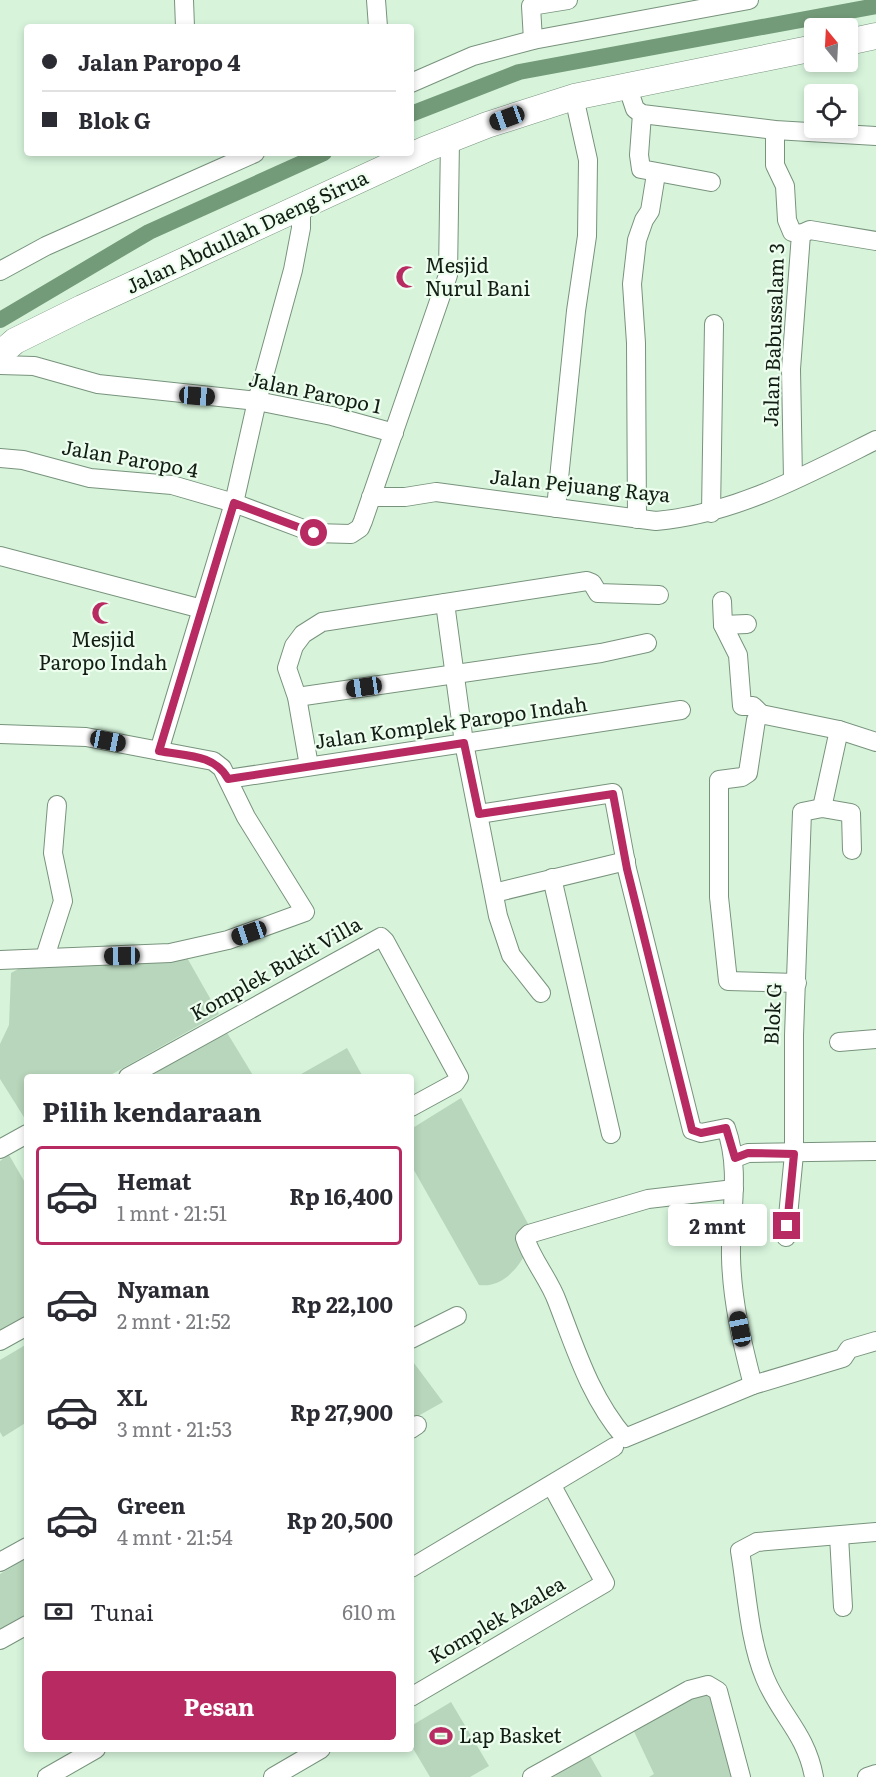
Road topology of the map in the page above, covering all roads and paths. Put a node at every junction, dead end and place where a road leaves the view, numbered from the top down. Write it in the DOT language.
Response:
graph roads {
  1 [pos="184,0"];
  2 [pos="376,0"];
  3 [pos="568,0"];
  4 [pos="749,0"];
  5 [pos="531,3"];
  6 [pos="186,24"];
  7 [pos="378,24"];
  8 [pos="876,36"];
  9 [pos="533,40"];
  10 [pos="858,40"];
  11 [pos="804,50"];
  12 [pos="414,82"];
  13 [pos="627,85"];
  14 [pos="574,97"];
  15 [pos="642,114"];
  16 [pos="775,130"];
  17 [pos="876,136"];
  18 [pos="450,140"];
  19 [pos="248,156"];
  20 [pos="656,174"];
  21 [pos="711,182"];
  22 [pos="301,208"];
  23 [pos="801,234"];
  24 [pos="876,242"];
  25 [pos="0,271"];
  26 [pos="714,324"];
  27 [pos="0,354"];
  28 [pos="0,365"];
  29 [pos="256,401"];
  30 [pos="394,434"];
  31 [pos="876,440"];
  32 [pos="0,458"];
  33 [pos="793,480"];
  34 [pos="371,497"];
  35 [pos="234,503"];
  36 [pos="556,508"];
  37 [pos="711,513"];
  38 [pos="637,519"];
  39 [pos="0,556"];
  40 [pos="659,595"];
  41 [pos="722,601"];
  42 [pos="445,603"];
  43 [pos="202,609"];
  44 [pos="747,624"];
  45 [pos="723,625"];
  46 [pos="647,643"];
  47 [pos="455,673"];
  48 [pos="297,697"];
  49 [pos="681,710"];
  50 [pos="761,714"];
  51 [pos="839,730"];
  52 [pos="0,734"];
  53 [pos="876,742"];
  54 [pos="464,743"];
  55 [pos="159,751"];
  56 [pos="309,766"];
  57 [pos="228,779"];
  58 [pos="57,805"];
  59 [pos="822,808"];
  60 [pos="479,814"];
  61 [pos="852,850"];
  62 [pos="626,861"];
  63 [pos="552,878"];
  64 [pos="494,893"];
  65 [pos="45,957"];
  66 [pos="0,960"];
  67 [pos="797,983"];
  68 [pos="541,993"];
  69 [pos="876,1040"];
  70 [pos="839,1042"];
  71 [pos="133,1074"];
  72 [pos="414,1105"];
  73 [pos="611,1134"];
  74 [pos="24,1142"];
  75 [pos="0,1149"];
  76 [pos="876,1151"];
  77 [pos="794,1154"];
  78 [pos="735,1158"];
  79 [pos="734,1189"];
  80 [pos="786,1237"];
  81 [pos="457,1316"];
  82 [pos="24,1328"];
  83 [pos="414,1338"];
  84 [pos="0,1341"];
  85 [pos="876,1341"];
  86 [pos="753,1385"];
  87 [pos="614,1447"];
  88 [pos="552,1486"];
  89 [pos="876,1532"];
  90 [pos="839,1536"];
  91 [pos="24,1549"];
  92 [pos="0,1562"];
  93 [pos="414,1566"];
  94 [pos="843,1607"];
  95 [pos="24,1627"];
  96 [pos="0,1640"];
  97 [pos="414,1694"];
  98 [pos="91,1752"];
  99 [pos="316,1752"];
  100 [pos="876,1774"];
  101 [pos="47,1777"];
  102 [pos="273,1777"];
  103 [pos="532,1777"];
  104 [pos="741,1777"];
  105 [pos="814,1777"];
  106 [pos="867,1777"];
  1 -- 6 [label="street"];
  2 -- 7 [label="street"];
  3 -- 5 [label="street"];
  4 -- 9 [label="street"];
  5 -- 9 [label="street"];
  8 -- 10 [label="main road"];
  9 -- 12 [label="street"];
  11 -- 13 [label="main road, Jalan Abdullah Daeng Sirua"];
  13 -- 14 [label="main road, Jalan Abdullah Daeng Sirua"];
  13 -- 15 [label="street"];
  14 -- 18 [label="main road, Jalan Abdullah Daeng Sirua"];
  14 -- 36 [label="street"];
  15 -- 16 [label="street"];
  15 -- 20 [label="street"];
  16 -- 17 [label="street"];
  16 -- 23 [label="street, Jalan Babussalam 3"];
  18 -- 22 [label="main road, Jalan Abdullah Daeng Sirua"];
  18 -- 30 [label="street, Jalan Paropo 1"];
  19 -- 25 [label="street"];
  20 -- 21 [label="street"];
  20 -- 38 [label="street"];
  22 -- 27 [label="main road, Jalan Abdullah Daeng Sirua"];
  22 -- 29 [label="street"];
  23 -- 24 [label="street"];
  23 -- 33 [label="street, Jalan Babussalam 3"];
  26 -- 37 [label="street"];
  28 -- 29 [label="street, Jalan Paropo 1"];
  29 -- 30 [label="street, Jalan Paropo 1"];
  29 -- 35 [label="street"];
  30 -- 34 [label="street, Jalan Paropo 4"];
  31 -- 33 [label="street, Jalan Pejuang Raya"];
  32 -- 35 [label="street, Jalan Paropo 4"];
  33 -- 37 [label="street, Jalan Pejuang Raya"];
  34 -- 35 [label="street, Jalan Paropo 4"];
  34 -- 36 [label="street, Jalan Pejuang Raya"];
  35 -- 43 [label="street"];
  36 -- 38 [label="street, Jalan Pejuang Raya"];
  37 -- 38 [label="street, Jalan Pejuang Raya"];
  39 -- 43 [label="street"];
  40 -- 42 [label="street"];
  41 -- 45 [label="street"];
  42 -- 47 [label="street"];
  42 -- 48 [label="street"];
  43 -- 55 [label="street"];
  44 -- 45 [label="street"];
  45 -- 50 [label="street"];
  46 -- 47 [label="street"];
  47 -- 48 [label="street"];
  47 -- 54 [label="street"];
  48 -- 56 [label="street"];
  49 -- 54 [label="street, Jalan Komplek Paropo Indah"];
  50 -- 51 [label="street"];
  50 -- 67 [label="street"];
  51 -- 53 [label="street"];
  51 -- 59 [label="street"];
  52 -- 55 [label="street"];
  54 -- 56 [label="street, Jalan Komplek Paropo Indah"];
  54 -- 60 [label="street"];
  55 -- 57 [label="street"];
  56 -- 57 [label="street, Jalan Komplek Paropo Indah"];
  57 -- 65 [label="street"];
  58 -- 65 [label="street"];
  59 -- 61 [label="street"];
  59 -- 67 [label="street, Blok G"];
  60 -- 62 [label="street"];
  60 -- 64 [label="street"];
  62 -- 63 [label="street"];
  62 -- 78 [label="street"];
  63 -- 64 [label="street"];
  63 -- 73 [label="street"];
  64 -- 68 [label="street"];
  65 -- 66 [label="street"];
  67 -- 77 [label="street, Blok G"];
  69 -- 70 [label="street"];
  71 -- 72 [label="street, Komplek Bukit Villa"];
  74 -- 75 [label="street"];
  76 -- 77 [label="street"];
  77 -- 78 [label="street"];
  77 -- 80 [label="street, Blok G"];
  78 -- 79 [label="street"];
  79 -- 86 [label="street"];
  79 -- 86 [label="street"];
  81 -- 83 [label="street"];
  82 -- 84 [label="street"];
  85 -- 86 [label="street"];
  87 -- 88 [label="street"];
  88 -- 93 [label="street"];
  88 -- 97 [label="street, Komplek Azalea"];
  89 -- 90 [label="street"];
  90 -- 94 [label="street"];
  90 -- 105 [label="street"];
  91 -- 92 [label="street"];
  95 -- 96 [label="street"];
  98 -- 101 [label="street"];
  99 -- 102 [label="street"];
  100 -- 106 [label="street"];
  103 -- 104 [label="street"];
}
